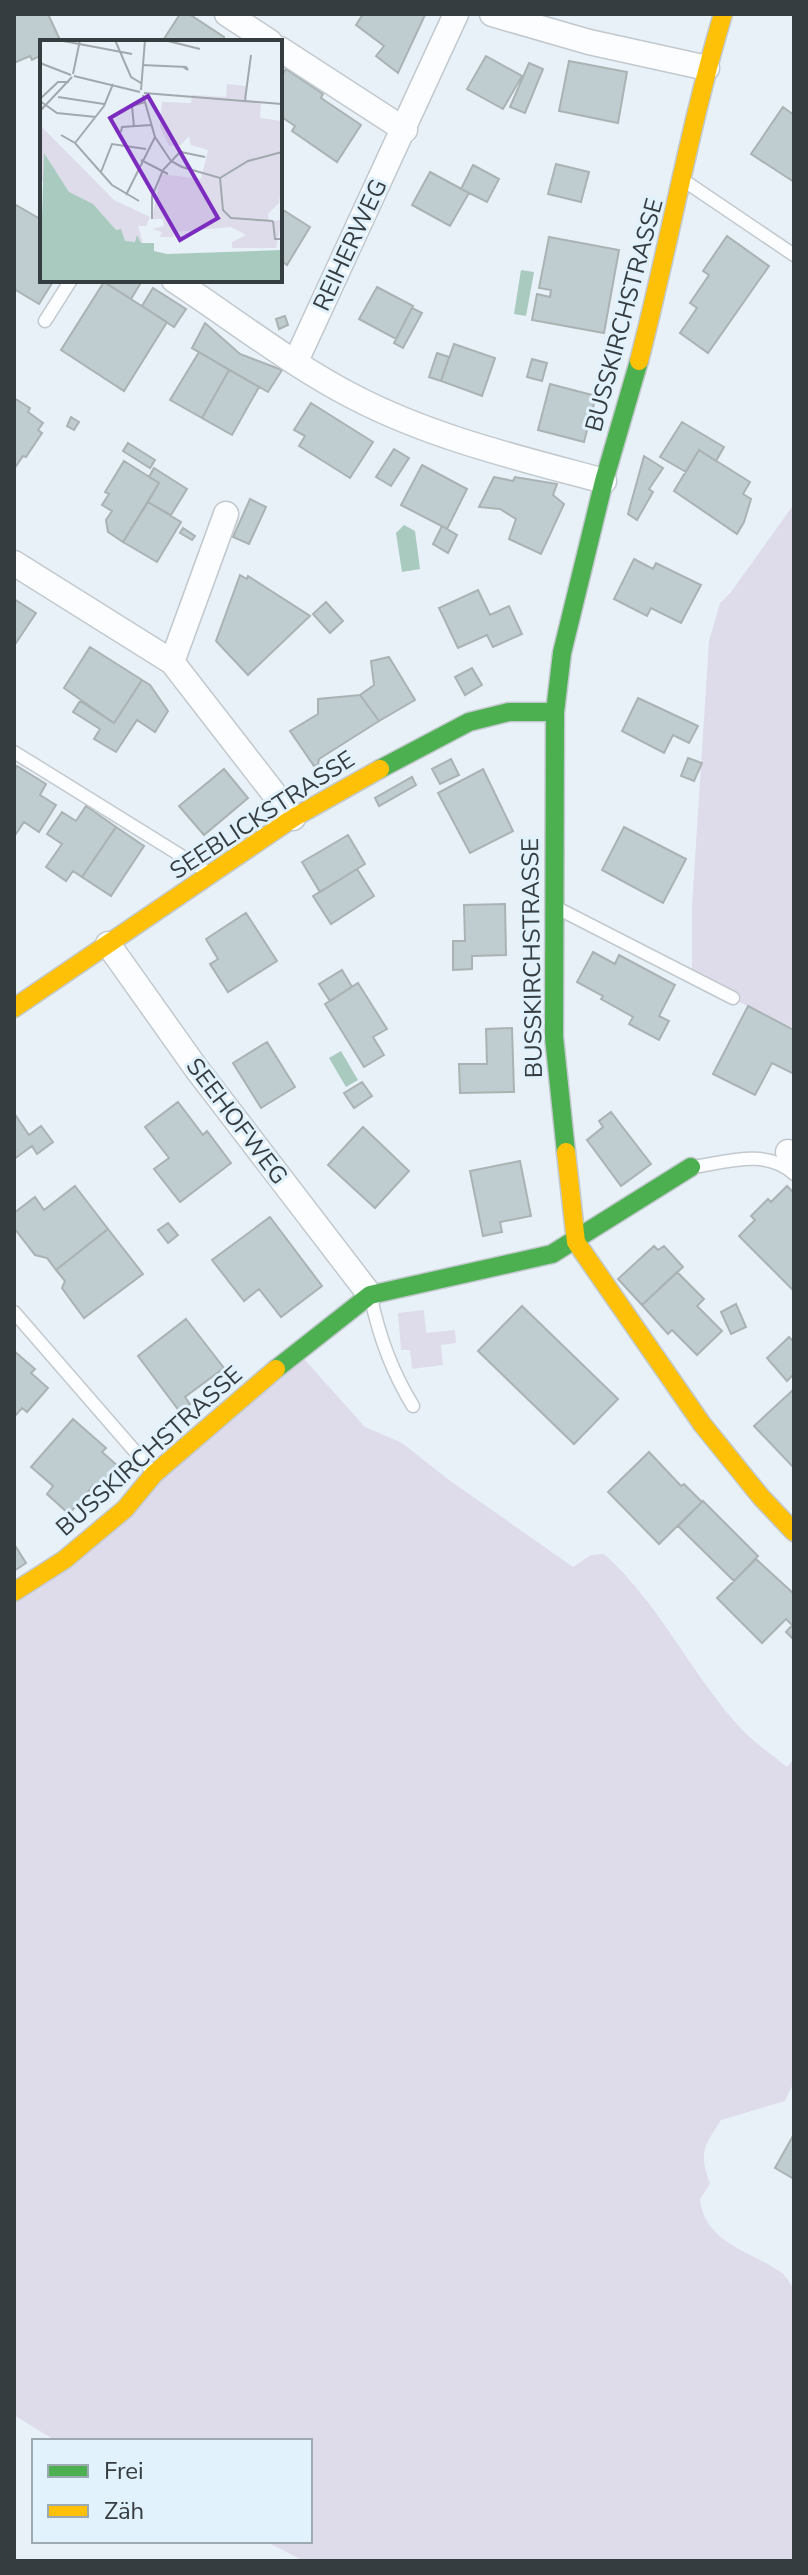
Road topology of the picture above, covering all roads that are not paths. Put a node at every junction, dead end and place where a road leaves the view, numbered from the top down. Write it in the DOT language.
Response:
graph roads {
  1 [pos="227,14"];
  2 [pos="456,14"];
  3 [pos="492,14"];
  4 [pos="723,14"];
  5 [pos="259,39"];
  6 [pos="282,50"];
  7 [pos="707,68"];
  8 [pos="405,130"];
  9 [pos="683,181"];
  10 [pos="794,255"];
  11 [pos="70,282"];
  12 [pos="177,282"];
  13 [pos="45,321"];
  14 [pos="296,361"];
  15 [pos="604,481"];
  16 [pos="226,514"];
  17 [pos="14,563"];
  18 [pos="172,662"];
  19 [pos="555,712"];
  20 [pos="14,752"];
  21 [pos="293,818"];
  22 [pos="211,875"];
  23 [pos="552,906"];
  24 [pos="108,944"];
  25 [pos="733,998"];
  26 [pos="14,1008"];
  27 [pos="792,1161"];
  28 [pos="691,1167"];
  29 [pos="576,1242"];
  30 [pos="370,1295"];
  31 [pos="14,1312"];
  32 [pos="413,1406"];
  33 [pos="154,1474"];
  34 [pos="794,1532"];
  35 [pos="14,1592"];
  1 -- 5 [label="street"];
  2 -- 8 [label="street, REIHERWEG"];
  3 -- 7 [label="street"];
  4 -- 7 [label="street, BUSSKIRCHSTRASSE"];
  6 -- 8 [label="street"];
  7 -- 9 [label="street, BUSSKIRCHSTRASSE"];
  8 -- 14 [label="street, REIHERWEG"];
  9 -- 10 [label="lane"];
  9 -- 15 [label="street, BUSSKIRCHSTRASSE"];
  11 -- 13 [label="lane"];
  12 -- 14 [label="street"];
  14 -- 15 [label="street"];
  15 -- 19 [label="street, BUSSKIRCHSTRASSE"];
  16 -- 18 [label="street"];
  17 -- 18 [label="street"];
  18 -- 21 [label="street"];
  19 -- 21 [label="street, SEEBLICKSTRASSE"];
  19 -- 23 [label="street, BUSSKIRCHSTRASSE"];
  20 -- 22 [label="lane"];
  21 -- 22 [label="street, SEEBLICKSTRASSE"];
  22 -- 24 [label="street, SEEBLICKSTRASSE"];
  23 -- 25 [label="lane"];
  23 -- 29 [label="street, BUSSKIRCHSTRASSE"];
  24 -- 26 [label="street, SEEBLICKSTRASSE"];
  24 -- 30 [label="street, SEEHOFWEG"];
  27 -- 28 [label="lane"];
  28 -- 29 [label="street"];
  29 -- 30 [label="street, BUSSKIRCHSTRASSE"];
  29 -- 34 [label="street"];
  30 -- 32 [label="lane"];
  30 -- 33 [label="street, BUSSKIRCHSTRASSE"];
  31 -- 33 [label="lane"];
  33 -- 35 [label="street, BUSSKIRCHSTRASSE"];
}
